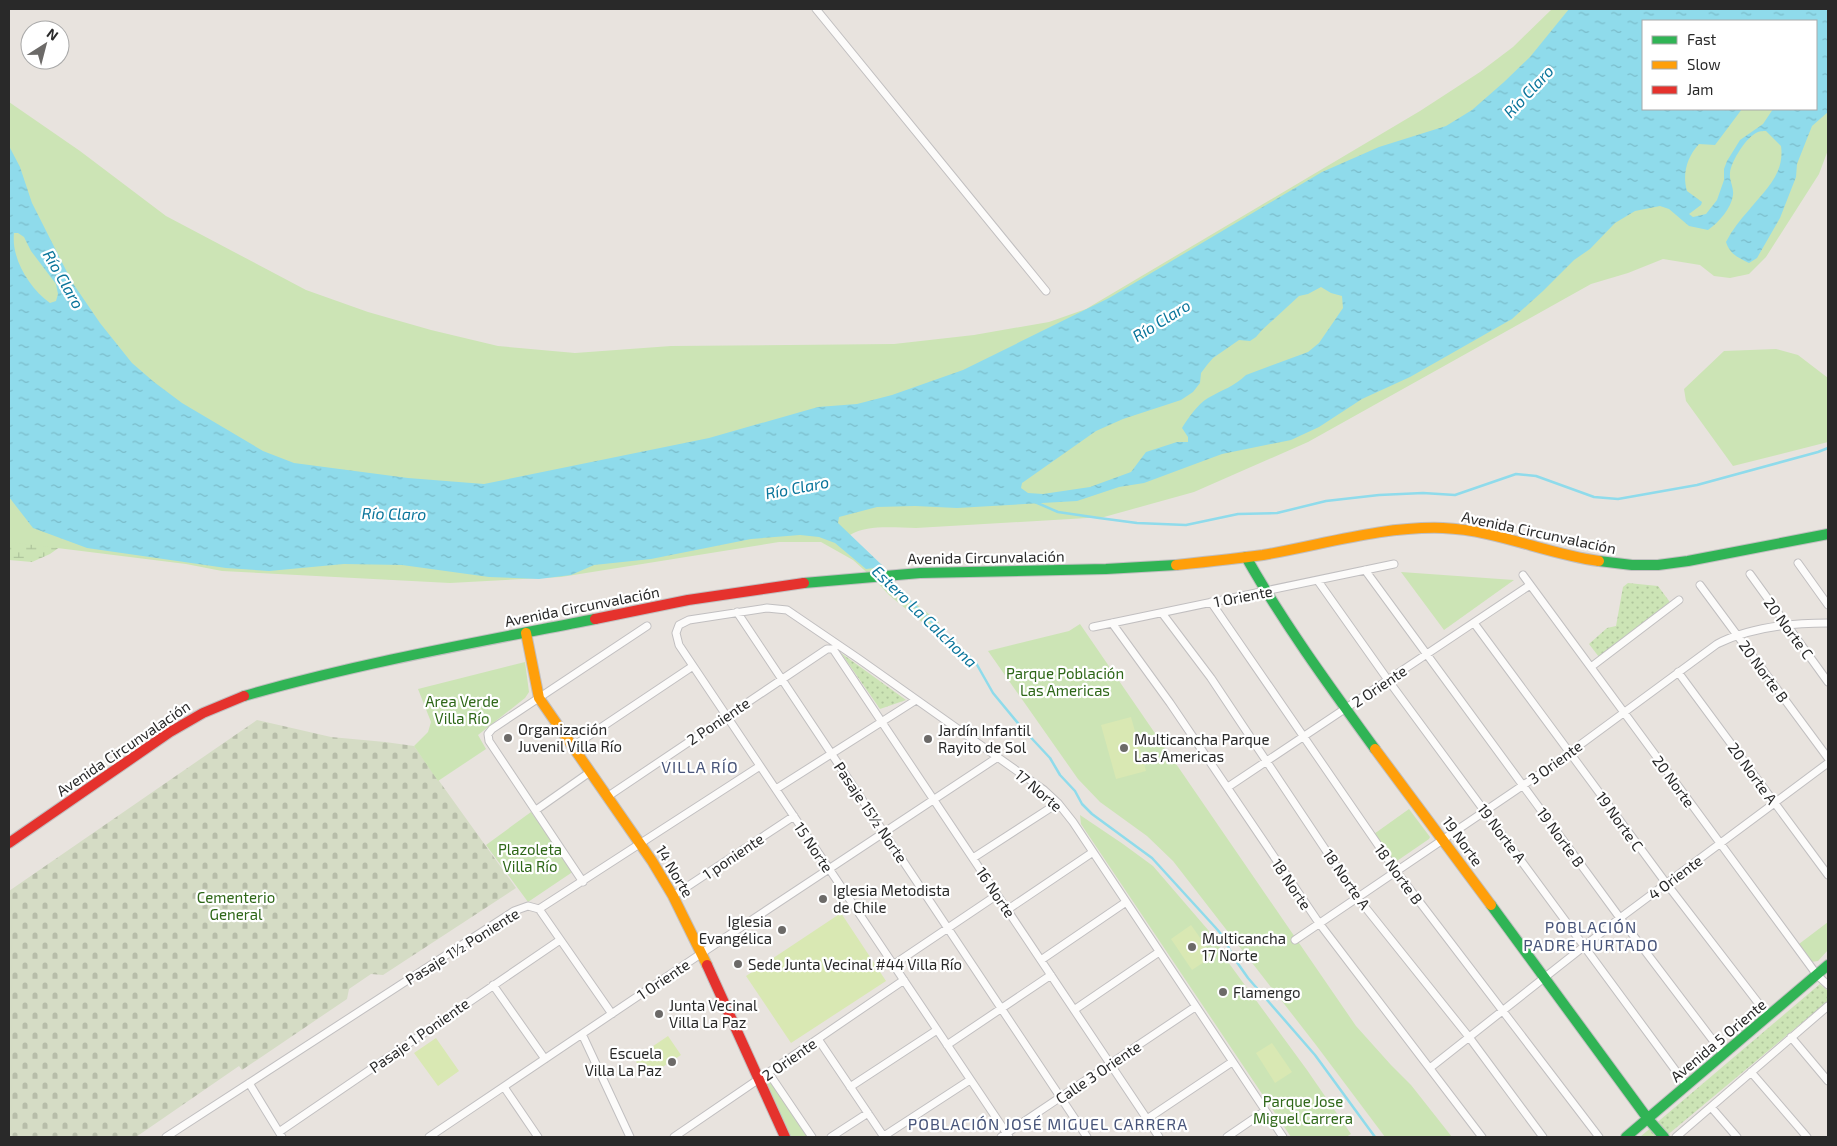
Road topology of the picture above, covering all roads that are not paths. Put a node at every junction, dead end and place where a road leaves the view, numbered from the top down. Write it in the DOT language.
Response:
graph roads {
  1 [pos="816,9"];
  2 [pos="1046,291"];
  3 [pos="1828,534"];
  4 [pos="1246,557"];
  5 [pos="1798,563"];
  6 [pos="1394,564"];
  7 [pos="1365,570"];
  8 [pos="1523,574"];
  9 [pos="1750,574"];
  10 [pos="1318,580"];
  11 [pos="1530,585"];
  12 [pos="1700,585"];
  13 [pos="1266,592"];
  14 [pos="1679,600"];
  15 [pos="1212,602"];
  16 [pos="1828,605"];
  17 [pos="737,612"];
  18 [pos="1162,612"];
  19 [pos="1112,623"];
  20 [pos="1474,623"];
  21 [pos="1828,623"];
  22 [pos="1786,625"];
  23 [pos="647,626"];
  24 [pos="1093,627"];
  25 [pos="677,629"];
  26 [pos="526,633"];
  27 [pos="1738,635"];
  28 [pos="831,648"];
  29 [pos="1427,654"];
  30 [pos="693,666"];
  31 [pos="1591,667"];
  32 [pos="1678,672"];
  33 [pos="782,679"];
  34 [pos="1388,680"];
  35 [pos="1828,682"];
  36 [pos="539,698"];
  37 [pos="916,700"];
  38 [pos="1346,708"];
  39 [pos="1623,712"];
  40 [pos="726,716"];
  41 [pos="881,720"];
  42 [pos="1303,737"];
  43 [pos="572,747"];
  44 [pos="1570,752"];
  45 [pos="831,753"];
  46 [pos="998,757"];
  47 [pos="1828,758"];
  48 [pos="1267,761"];
  49 [pos="1828,763"];
  50 [pos="760,766"];
  51 [pos="590,772"];
  52 [pos="1523,785"];
  53 [pos="1228,787"];
  54 [pos="776,790"];
  55 [pos="607,797"];
  56 [pos="934,800"];
  57 [pos="1058,803"];
  58 [pos="1774,803"];
  59 [pos="536,810"];
  60 [pos="1485,811"];
  61 [pos="794,816"];
  62 [pos="884,833"];
  63 [pos="1443,840"];
  64 [pos="9,843"];
  65 [pos="1720,843"];
  66 [pos="640,844"];
  67 [pos="1093,852"];
  68 [pos="973,858"];
  69 [pos="830,869"];
  70 [pos="1396,871"];
  71 [pos="1828,875"];
  72 [pos="583,882"];
  73 [pos="1666,883"];
  74 [pos="997,895"];
  75 [pos="673,896"];
  76 [pos="1358,897"];
  77 [pos="1126,902"];
  78 [pos="539,909"];
  79 [pos="1007,910"];
  80 [pos="1620,918"];
  81 [pos="1319,923"];
  82 [pos="948,928"];
  83 [pos="560,940"];
  84 [pos="1295,940"];
  85 [pos="1585,946"];
  86 [pos="1159,952"];
  87 [pos="702,953"];
  88 [pos="1041,960"];
  89 [pos="893,964"];
  90 [pos="1828,965"];
  91 [pos="1051,975"];
  92 [pos="1817,975"];
  93 [pos="1544,978"];
  94 [pos="904,980"];
  95 [pos="493,984"];
  96 [pos="1828,985"];
  97 [pos="1828,1006"];
  98 [pos="1195,1007"];
  99 [pos="1001,1008"];
  100 [pos="1074,1010"];
  101 [pos="1503,1011"];
  102 [pos="612,1014"];
  103 [pos="1769,1017"];
  104 [pos="937,1030"];
  105 [pos="582,1034"];
  106 [pos="1791,1037"];
  107 [pos="1469,1038"];
  108 [pos="818,1039"];
  109 [pos="947,1045"];
  110 [pos="1724,1055"];
  111 [pos="545,1059"];
  112 [pos="1232,1062"];
  113 [pos="1110,1064"];
  114 [pos="1430,1068"];
  115 [pos="768,1072"];
  116 [pos="1751,1072"];
  117 [pos="758,1080"];
  118 [pos="970,1080"];
  119 [pos="1828,1080"];
  120 [pos="249,1083"];
  121 [pos="1687,1086"];
  122 [pos="504,1087"];
  123 [pos="850,1087"];
  124 [pos="1061,1097"];
  125 [pos="1711,1107"];
  126 [pos="1266,1111"];
  127 [pos="868,1113"];
  128 [pos="1147,1119"];
  129 [pos="1648,1119"];
  130 [pos="179,1129"];
  131 [pos="281,1135"];
  132 [pos="434,1136"];
  133 [pos="1006,1136"];
  134 [pos="166,1137"];
  135 [pos="184,1137"];
  136 [pos="538,1137"];
  137 [pos="630,1137"];
  138 [pos="674,1137"];
  139 [pos="784,1137"];
  140 [pos="812,1137"];
  141 [pos="831,1137"];
  142 [pos="884,1137"];
  143 [pos="1088,1137"];
  144 [pos="1160,1137"];
  145 [pos="1227,1137"];
  146 [pos="1283,1137"];
  147 [pos="1482,1137"];
  148 [pos="1543,1137"];
  149 [pos="1599,1137"];
  150 [pos="1626,1137"];
  151 [pos="1664,1137"];
  152 [pos="1676,1137"];
  153 [pos="1737,1137"];
  154 [pos="1807,1137"];
  1 -- 2 [label="street"];
  3 -- 4 [label="main road, Avenida Circunvalación"];
  4 -- 13 [label="main road, 19 Norte"];
  4 -- 26 [label="main road, Avenida Circunvalación"];
  5 -- 16 [label="street"];
  6 -- 7 [label="street, 1 Oriente"];
  7 -- 10 [label="street, 1 Oriente"];
  7 -- 29 [label="street, 19 Norte B"];
  8 -- 11 [label="street, 20 Norte"];
  9 -- 22 [label="street, 20 Norte C"];
  10 -- 13 [label="street, 1 Oriente"];
  10 -- 34 [label="street, 19 Norte A"];
  11 -- 20 [label="street, 2 Oriente"];
  11 -- 31 [label="street, 20 Norte"];
  12 -- 27 [label="street, 20 Norte B"];
  13 -- 15 [label="street, 1 Oriente"];
  13 -- 38 [label="main road, 19 Norte"];
  14 -- 31 [label="street"];
  15 -- 18 [label="street, 1 Oriente"];
  15 -- 42 [label="street, 18 Norte B"];
  17 -- 25 [label="street, 17 Norte"];
  17 -- 33 [label="street, Pasaje 15½ Norte"];
  17 -- 37 [label="street, 17 Norte"];
  18 -- 19 [label="street, 1 Oriente"];
  18 -- 48 [label="street, 18 Norte A"];
  19 -- 24 [label="street, 1 Oriente"];
  19 -- 53 [label="street, 18 Norte"];
  20 -- 29 [label="street, 2 Oriente"];
  20 -- 44 [label="street, 19 Norte C"];
  21 -- 22 [label="street, 3 Oriente"];
  22 -- 27 [label="street, 3 Oriente"];
  22 -- 35 [label="street, 20 Norte C"];
  23 -- 36 [label="street"];
  25 -- 30 [label="street, 15 Norte"];
  26 -- 36 [label="main road, 14 Norte"];
  26 -- 64 [label="main road, Avenida Circunvalación"];
  27 -- 32 [label="street, 3 Oriente"];
  27 -- 47 [label="street, 20 Norte B"];
  28 -- 33 [label="street, 2 Poniente"];
  28 -- 41 [label="street, 16 Norte"];
  29 -- 34 [label="street, 2 Oriente"];
  29 -- 52 [label="street, 19 Norte B"];
  30 -- 40 [label="street, 15 Norte"];
  30 -- 43 [label="street"];
  31 -- 39 [label="street, 20 Norte"];
  32 -- 39 [label="street, 3 Oriente"];
  32 -- 58 [label="street, 20 Norte A"];
  33 -- 40 [label="street, 2 Poniente"];
  33 -- 45 [label="street, Pasaje 15½ Norte"];
  34 -- 38 [label="street, 2 Oriente"];
  34 -- 60 [label="street, 19 Norte A"];
  36 -- 43 [label="main road, 14 Norte"];
  36 -- 59 [label="street"];
  37 -- 41 [label="street"];
  37 -- 46 [label="street, 17 Norte"];
  38 -- 42 [label="street, 2 Oriente"];
  38 -- 63 [label="main road, 19 Norte"];
  39 -- 44 [label="street, 3 Oriente"];
  39 -- 65 [label="street, 20 Norte"];
  40 -- 50 [label="street, 15 Norte"];
  40 -- 55 [label="street, 2 Poniente"];
  41 -- 45 [label="street"];
  41 -- 56 [label="street, 16 Norte"];
  42 -- 48 [label="street, 2 Oriente"];
  42 -- 70 [label="street, 18 Norte B"];
  43 -- 51 [label="main road, 14 Norte"];
  44 -- 52 [label="street, 3 Oriente"];
  44 -- 73 [label="street, 19 Norte C"];
  45 -- 54 [label="street"];
  45 -- 62 [label="street, Pasaje 15½ Norte"];
  46 -- 56 [label="street, 1 Oriente"];
  46 -- 57 [label="street, 17 Norte"];
  48 -- 53 [label="street, 2 Oriente"];
  48 -- 76 [label="street, 18 Norte A"];
  49 -- 58 [label="street, 4 Oriente"];
  50 -- 54 [label="street, 15 Norte"];
  50 -- 66 [label="street, Pasaje 1½ Poniente"];
  51 -- 55 [label="main road, 14 Norte"];
  51 -- 59 [label="street"];
  52 -- 60 [label="street, 3 Oriente"];
  52 -- 80 [label="street, 19 Norte B"];
  53 -- 81 [label="street, 18 Norte"];
  54 -- 61 [label="street, 15 Norte"];
  55 -- 66 [label="main road, 14 Norte"];
  56 -- 62 [label="street, 1 Oriente"];
  56 -- 68 [label="street, 16 Norte"];
  57 -- 67 [label="street, 17 Norte"];
  57 -- 68 [label="street"];
  58 -- 65 [label="street, 4 Oriente"];
  58 -- 71 [label="street, 20 Norte A"];
  59 -- 72 [label="street"];
  60 -- 63 [label="street, 3 Oriente"];
  60 -- 85 [label="street, 19 Norte A"];
  61 -- 69 [label="street, 15 Norte"];
  61 -- 75 [label="street, 1 poniente"];
  62 -- 69 [label="street, 1 Oriente"];
  62 -- 82 [label="street, Pasaje 15½ Norte"];
  63 -- 70 [label="street, 3 Oriente"];
  63 -- 93 [label="main road, 19 Norte"];
  65 -- 73 [label="street, 4 Oriente"];
  65 -- 92 [label="street, 20 Norte"];
  66 -- 72 [label="street, Pasaje 1½ Poniente"];
  66 -- 75 [label="main road, 14 Norte"];
  67 -- 77 [label="street, 17 Norte"];
  67 -- 79 [label="street"];
  68 -- 74 [label="street, 16 Norte"];
  69 -- 87 [label="street, 1 Oriente"];
  69 -- 89 [label="street, 15 Norte"];
  70 -- 76 [label="street, 3 Oriente"];
  70 -- 101 [label="street, 18 Norte B"];
  72 -- 78 [label="street, Pasaje 1½ Poniente"];
  73 -- 80 [label="street, 4 Oriente"];
  73 -- 103 [label="street, 19 Norte C"];
  74 -- 79 [label="street, 16 Norte"];
  74 -- 82 [label="street"];
  75 -- 87 [label="main road, 14 Norte"];
  76 -- 81 [label="street, 3 Oriente"];
  76 -- 107 [label="street, 18 Norte A"];
  77 -- 86 [label="street, 17 Norte"];
  77 -- 88 [label="street"];
  78 -- 83 [label="street"];
  78 -- 120 [label="street, Pasaje 1½ Poniente"];
  79 -- 88 [label="street, 16 Norte"];
  80 -- 85 [label="street, 4 Oriente"];
  80 -- 110 [label="street, 19 Norte B"];
  81 -- 84 [label="street, 3 Oriente"];
  81 -- 114 [label="street, 18 Norte"];
  82 -- 89 [label="street"];
  82 -- 99 [label="street, Pasaje 15½ Norte"];
  83 -- 95 [label="street, Pasaje 1 Poniente"];
  83 -- 102 [label="street"];
  85 -- 93 [label="street, 4 Oriente"];
  85 -- 121 [label="street, 19 Norte A"];
  86 -- 98 [label="street, 17 Norte"];
  86 -- 100 [label="street"];
  87 -- 102 [label="street, 1 Oriente"];
  87 -- 117 [label="main road, 14 Norte"];
  88 -- 91 [label="street, 16 Norte"];
  89 -- 94 [label="street, 15 Norte"];
  90 -- 92 [label="main road, Avenida 5 Oriente"];
  91 -- 99 [label="street"];
  91 -- 100 [label="street, 16 Norte"];
  92 -- 96 [label="street, 20 Norte"];
  92 -- 103 [label="main road, Avenida 5 Oriente"];
  93 -- 101 [label="street, 4 Oriente"];
  93 -- 129 [label="main road, 19 Norte"];
  94 -- 104 [label="street, 15 Norte"];
  94 -- 108 [label="street, 2 Oriente"];
  95 -- 111 [label="street"];
  95 -- 131 [label="street, Pasaje 1 Poniente"];
  97 -- 106 [label="street"];
  98 -- 112 [label="street, 17 Norte"];
  98 -- 113 [label="street, Calle 3 Oriente"];
  99 -- 109 [label="street"];
  99 -- 124 [label="street, Pasaje 15½ Norte"];
  100 -- 113 [label="street, 16 Norte"];
  101 -- 107 [label="street, 4 Oriente"];
  101 -- 149 [label="street, 18 Norte B"];
  102 -- 105 [label="street, 1 Oriente"];
  103 -- 110 [label="main road, Avenida 5 Oriente"];
  104 -- 109 [label="street, 15 Norte"];
  104 -- 123 [label="street"];
  105 -- 111 [label="street, 1 Oriente"];
  105 -- 137 [label="street"];
  106 -- 116 [label="street"];
  106 -- 119 [label="street"];
  107 -- 114 [label="street, 4 Oriente"];
  107 -- 148 [label="street, 18 Norte A"];
  108 -- 115 [label="street, 2 Oriente"];
  108 -- 123 [label="street"];
  109 -- 118 [label="street, 15 Norte"];
  110 -- 121 [label="main road, Avenida 5 Oriente"];
  111 -- 122 [label="street, 1 Oriente"];
  112 -- 126 [label="street, 17 Norte"];
  112 -- 128 [label="street"];
  113 -- 124 [label="street, Calle 3 Oriente"];
  113 -- 128 [label="street, 16 Norte"];
  114 -- 147 [label="street, 18 Norte"];
  115 -- 117 [label="street, 2 Oriente"];
  115 -- 140 [label="street"];
  116 -- 125 [label="street"];
  116 -- 154 [label="street"];
  117 -- 138 [label="street, 2 Oriente"];
  117 -- 139 [label="main road, 14 Norte"];
  118 -- 133 [label="street, 15 Norte"];
  118 -- 142 [label="street"];
  120 -- 130 [label="street, Pasaje 1½ Poniente"];
  120 -- 131 [label="street"];
  121 -- 129 [label="main road, Avenida 5 Oriente"];
  122 -- 132 [label="street, 1 Oriente"];
  122 -- 136 [label="street"];
  123 -- 127 [label="street"];
  124 -- 133 [label="street, Calle 3 Oriente"];
  124 -- 143 [label="street, Pasaje 15½ Norte"];
  125 -- 152 [label="street"];
  125 -- 153 [label="street"];
  126 -- 145 [label="street"];
  126 -- 146 [label="street, 17 Norte"];
  127 -- 141 [label="street"];
  127 -- 142 [label="street"];
  128 -- 144 [label="street, 16 Norte"];
  129 -- 150 [label="main road, Avenida 5 Oriente"];
  129 -- 151 [label="main road, 19 Norte"];
  130 -- 134 [label="street, Pasaje 1½ Poniente"];
  130 -- 135 [label="street"];
}
